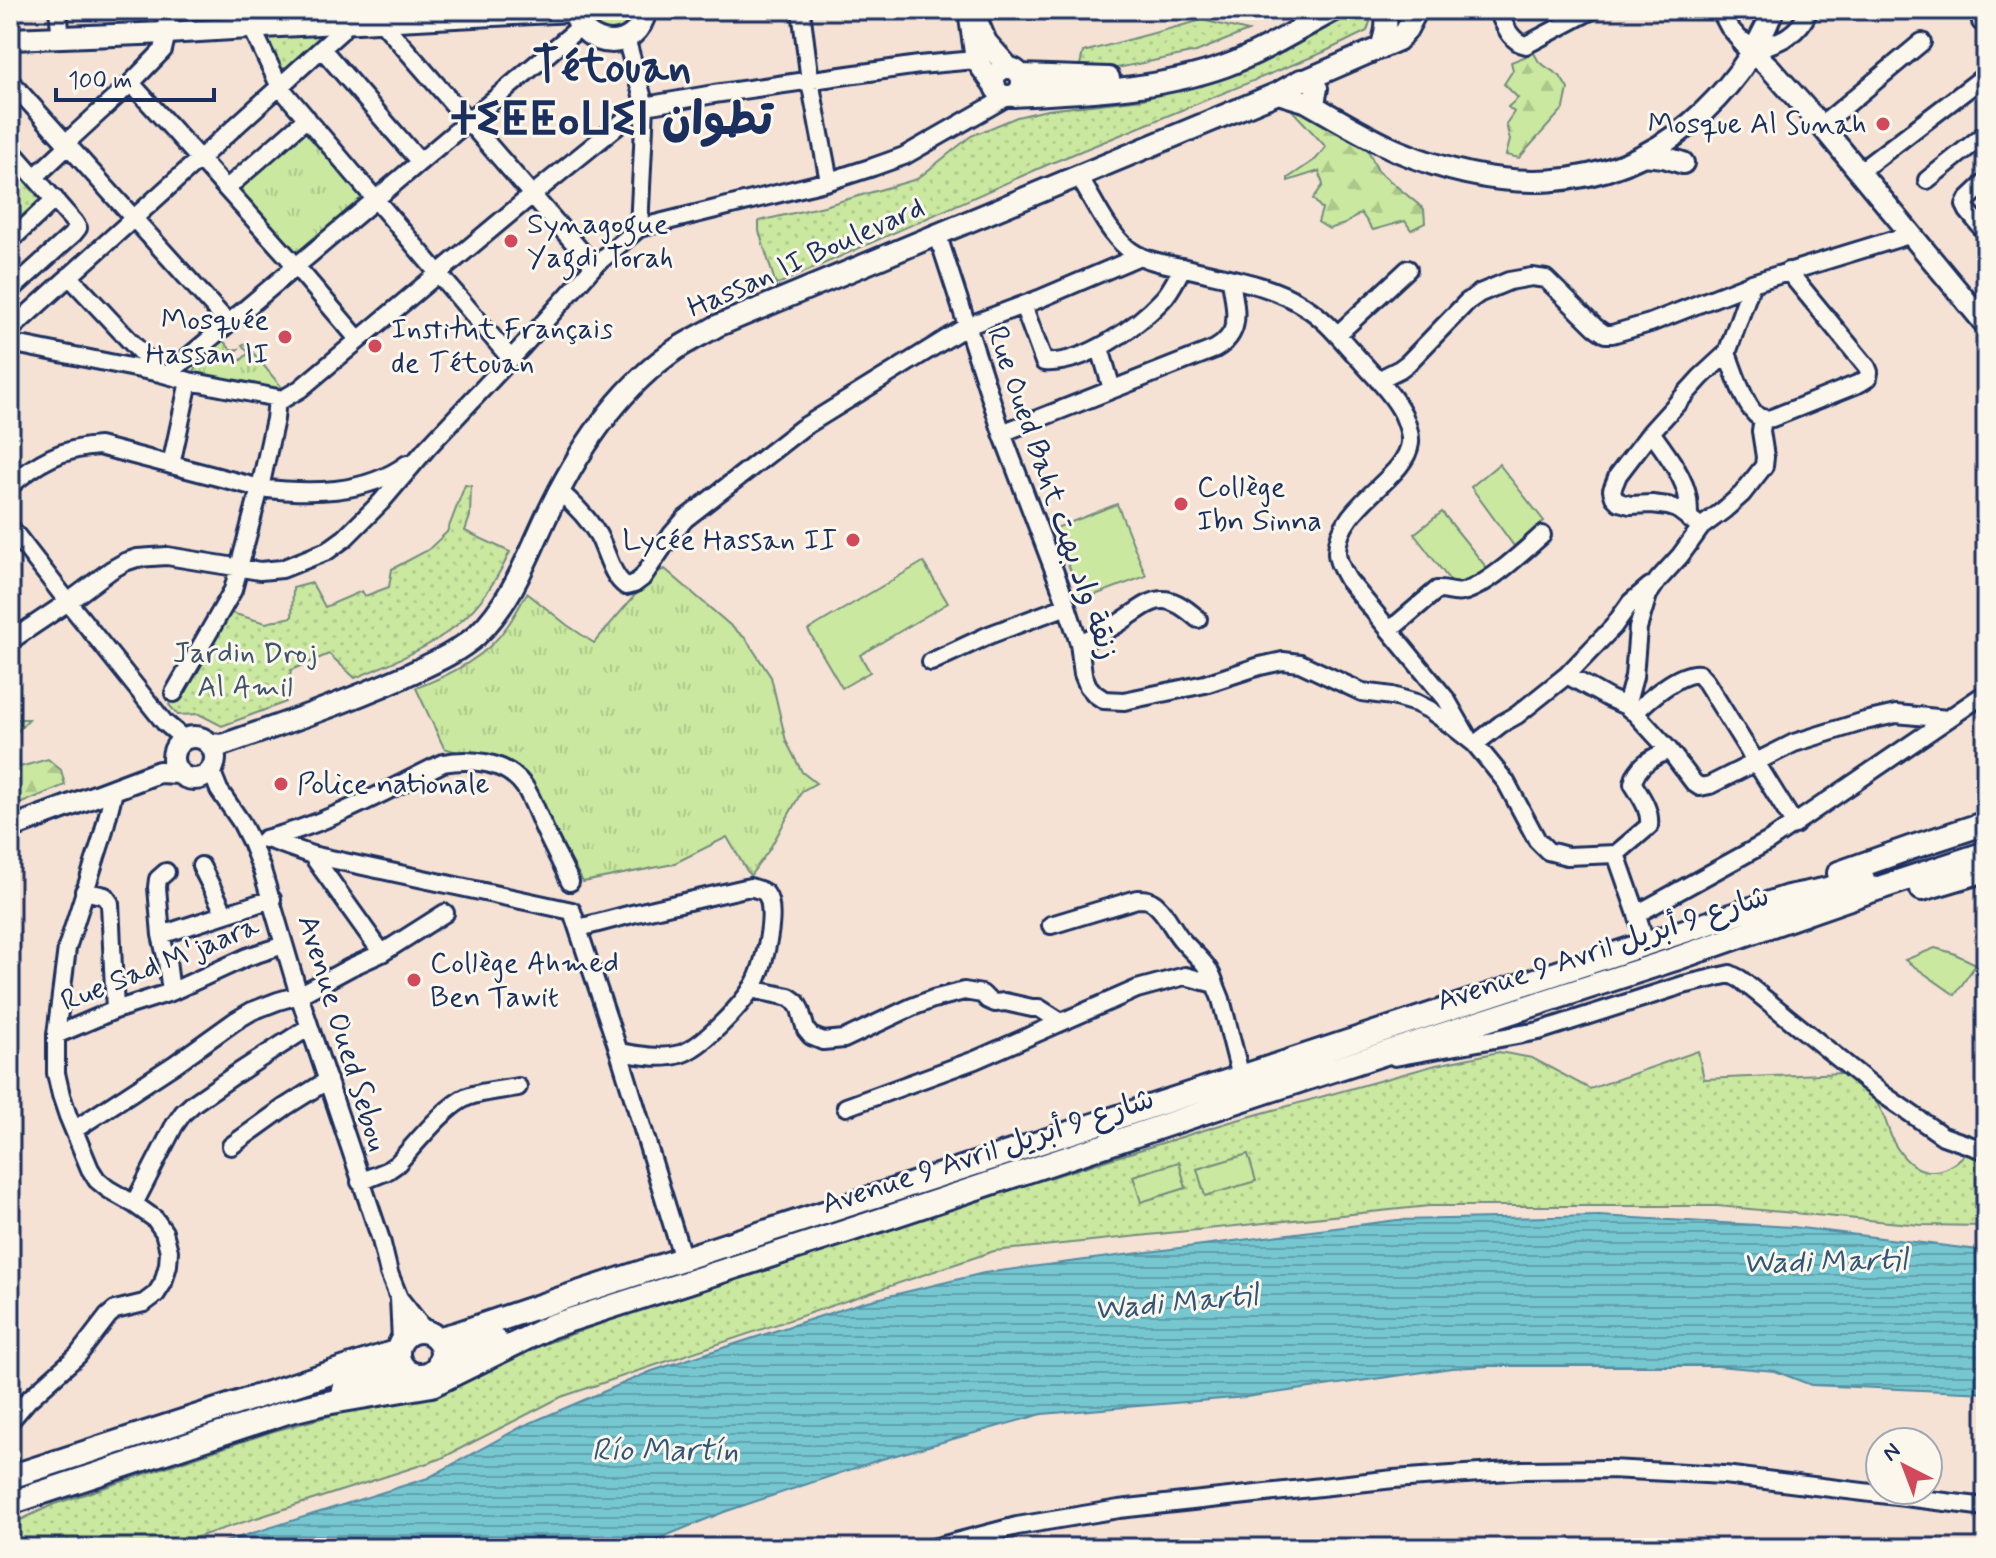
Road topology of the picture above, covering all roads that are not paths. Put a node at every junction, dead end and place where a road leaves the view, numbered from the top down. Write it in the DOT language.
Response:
graph roads {
  1 [pos="58,10"];
  2 [pos="166,10"];
  3 [pos="646,10"];
  4 [pos="801,10"];
  5 [pos="972,10"];
  6 [pos="1320,10"];
  7 [pos="1335,10"];
  8 [pos="1384,10"];
  9 [pos="1417,10"];
  10 [pos="1497,10"];
  11 [pos="1592,10"];
  12 [pos="1720,10"];
  13 [pos="1758,10"];
  14 [pos="1773,10"];
  15 [pos="1809,10"];
  16 [pos="479,13"];
  17 [pos="379,16"];
  18 [pos="575,16"];
  19 [pos="279,18"];
  20 [pos="347,23"];
  21 [pos="252,28"];
  22 [pos="167,33"];
  23 [pos="61,38"];
  24 [pos="626,38"];
  25 [pos="10,39"];
  26 [pos="1922,42"];
  27 [pos="1747,47"];
  28 [pos="1381,48"];
  29 [pos="322,49"];
  30 [pos="976,60"];
  31 [pos="1986,75"];
  32 [pos="10,81"];
  33 [pos="810,81"];
  34 [pos="1008,82"];
  35 [pos="131,83"];
  36 [pos="280,87"];
  37 [pos="1308,90"];
  38 [pos="645,106"];
  39 [pos="307,118"];
  40 [pos="468,121"];
  41 [pos="1821,126"];
  42 [pos="1983,141"];
  43 [pos="68,144"];
  44 [pos="10,149"];
  45 [pos="1643,155"];
  46 [pos="200,159"];
  47 [pos="420,162"];
  48 [pos="1683,163"];
  49 [pos="1859,172"];
  50 [pos="1078,176"];
  51 [pos="35,177"];
  52 [pos="1927,180"];
  53 [pos="829,181"];
  54 [pos="1986,182"];
  55 [pos="227,188"];
  56 [pos="532,195"];
  57 [pos="55,199"];
  58 [pos="375,199"];
  59 [pos="135,217"];
  60 [pos="639,228"];
  61 [pos="937,233"];
  62 [pos="1986,233"];
  63 [pos="1912,234"];
  64 [pos="10,241"];
  65 [pos="1140,256"];
  66 [pos="296,266"];
  67 [pos="594,266"];
  68 [pos="1183,267"];
  69 [pos="1408,269"];
  70 [pos="1788,271"];
  71 [pos="438,273"];
  72 [pos="69,276"];
  73 [pos="1231,280"];
  74 [pos="1752,283"];
  75 [pos="10,291"];
  76 [pos="1023,305"];
  77 [pos="228,323"];
  78 [pos="1986,325"];
  79 [pos="967,326"];
  80 [pos="10,330"];
  81 [pos="1338,334"];
  82 [pos="358,339"];
  83 [pos="10,343"];
  84 [pos="1100,348"];
  85 [pos="1727,353"];
  86 [pos="511,359"];
  87 [pos="164,374"];
  88 [pos="1378,380"];
  89 [pos="189,381"];
  90 [pos="1112,389"];
  91 [pos="277,399"];
  92 [pos="1763,418"];
  93 [pos="1651,432"];
  94 [pos="1002,433"];
  95 [pos="427,448"];
  96 [pos="171,465"];
  97 [pos="10,486"];
  98 [pos="260,488"];
  99 [pos="559,491"];
  100 [pos="1695,523"];
  101 [pos="10,527"];
  102 [pos="1542,535"];
  103 [pos="239,569"];
  104 [pos="1658,580"];
  105 [pos="68,602"];
  106 [pos="1067,606"];
  107 [pos="1198,619"];
  108 [pos="1390,630"];
  109 [pos="10,641"];
  110 [pos="1079,643"];
  111 [pos="931,662"];
  112 [pos="1567,675"];
  113 [pos="174,693"];
  114 [pos="1986,693"];
  115 [pos="1630,710"];
  116 [pos="1948,719"];
  117 [pos="1472,742"];
  118 [pos="1669,750"];
  119 [pos="173,752"];
  120 [pos="1755,763"];
  121 [pos="213,764"];
  122 [pos="115,787"];
  123 [pos="1986,823"];
  124 [pos="1795,825"];
  125 [pos="10,828"];
  126 [pos="1986,839"];
  127 [pos="259,841"];
  128 [pos="1986,853"];
  129 [pos="1616,854"];
  130 [pos="312,855"];
  131 [pos="201,866"];
  132 [pos="1986,870"];
  133 [pos="166,872"];
  134 [pos="570,882"];
  135 [pos="84,891"];
  136 [pos="1788,897"];
  137 [pos="272,899"];
  138 [pos="445,913"];
  139 [pos="1807,913"];
  140 [pos="225,914"];
  141 [pos="1637,914"];
  142 [pos="1051,925"];
  143 [pos="579,928"];
  144 [pos="161,935"];
  145 [pos="1645,944"];
  146 [pos="284,945"];
  147 [pos="382,953"];
  148 [pos="1215,984"];
  149 [pos="751,989"];
  150 [pos="171,992"];
  151 [pos="299,995"];
  152 [pos="115,1010"];
  153 [pos="1061,1022"];
  154 [pos="309,1027"];
  155 [pos="56,1035"];
  156 [pos="619,1052"];
  157 [pos="1370,1059"];
  158 [pos="1241,1077"];
  159 [pos="328,1080"];
  160 [pos="518,1087"];
  161 [pos="846,1107"];
  162 [pos="74,1130"];
  163 [pos="231,1146"];
  164 [pos="1986,1151"];
  165 [pos="360,1182"];
  166 [pos="134,1204"];
  167 [pos="683,1259"];
  168 [pos="399,1298"];
  169 [pos="551,1326"];
  170 [pos="434,1344"];
  171 [pos="400,1346"];
  172 [pos="409,1372"];
  173 [pos="287,1412"];
  174 [pos="10,1421"];
  175 [pos="10,1477"];
  176 [pos="10,1503"];
  177 [pos="1983,1506"];
  178 [pos="933,1548"];
  1 -- 23 [label="street"];
  2 -- 22 [label="street"];
  3 -- 24 [label="main road"];
  4 -- 33 [label="street"];
  5 -- 30 [label="main road"];
  5 -- 34 [label="main road"];
  6 -- 34 [label="main road"];
  7 -- 34 [label="main road"];
  8 -- 28 [label="main road"];
  9 -- 28 [label="main road, Hassan II Boulevard"];
  10 -- 11 [label="street"];
  12 -- 27 [label="street"];
  13 -- 27 [label="main road"];
  14 -- 27 [label="main road"];
  15 -- 27 [label="street"];
  16 -- 17 [label="main road"];
  16 -- 18 [label="main road"];
  17 -- 20 [label="main road"];
  17 -- 40 [label="street"];
  18 -- 24 [label="main road"];
  18 -- 40 [label="street"];
  19 -- 20 [label="main road"];
  19 -- 21 [label="main road"];
  20 -- 29 [label="street"];
  21 -- 22 [label="main road"];
  21 -- 36 [label="street"];
  22 -- 23 [label="main road"];
  22 -- 35 [label="street"];
  23 -- 25 [label="main road"];
  24 -- 38 [label="street"];
  26 -- 41 [label="street"];
  27 -- 37 [label="main road"];
  27 -- 41 [label="main road"];
  27 -- 45 [label="main road"];
  28 -- 37 [label="main road, Hassan II Boulevard"];
  29 -- 36 [label="street"];
  29 -- 47 [label="street"];
  30 -- 33 [label="street"];
  30 -- 34 [label="main road"];
  31 -- 49 [label="street"];
  32 -- 43 [label="street"];
  33 -- 38 [label="street"];
  33 -- 53 [label="street"];
  34 -- 53 [label="street"];
  35 -- 43 [label="street"];
  35 -- 46 [label="street"];
  36 -- 39 [label="street"];
  36 -- 46 [label="street"];
  37 -- 45 [label="main road"];
  37 -- 50 [label="main road, Hassan II Boulevard"];
  38 -- 56 [label="street"];
  38 -- 60 [label="street"];
  39 -- 55 [label="street"];
  39 -- 58 [label="street"];
  40 -- 47 [label="street"];
  40 -- 56 [label="street"];
  41 -- 49 [label="main road"];
  42 -- 52 [label="street"];
  43 -- 51 [label="street"];
  43 -- 59 [label="street"];
  44 -- 51 [label="street"];
  45 -- 48 [label="main road"];
  46 -- 55 [label="street"];
  46 -- 59 [label="street"];
  47 -- 58 [label="street"];
  49 -- 63 [label="main road"];
  50 -- 61 [label="main road, Hassan II Boulevard"];
  50 -- 65 [label="street"];
  51 -- 57 [label="street"];
  53 -- 60 [label="street"];
  54 -- 62 [label="street"];
  55 -- 66 [label="street"];
  56 -- 67 [label="street"];
  56 -- 71 [label="street"];
  57 -- 64 [label="street"];
  57 -- 75 [label="street"];
  58 -- 66 [label="street"];
  58 -- 71 [label="street"];
  59 -- 72 [label="street"];
  59 -- 77 [label="street"];
  60 -- 67 [label="street"];
  61 -- 79 [label="street, Rue Oued Baht زنقة واد بهت"];
  61 -- 99 [label="main road, Hassan II Boulevard"];
  63 -- 70 [label="street"];
  63 -- 78 [label="main road"];
  65 -- 68 [label="street"];
  65 -- 76 [label="street"];
  66 -- 77 [label="street"];
  66 -- 82 [label="street"];
  67 -- 86 [label="street"];
  68 -- 73 [label="street"];
  68 -- 84 [label="street"];
  69 -- 81 [label="street"];
  70 -- 74 [label="street"];
  70 -- 92 [label="street"];
  71 -- 82 [label="street"];
  71 -- 86 [label="street"];
  72 -- 80 [label="street"];
  72 -- 87 [label="street"];
  73 -- 81 [label="street"];
  73 -- 90 [label="street"];
  74 -- 85 [label="street"];
  74 -- 88 [label="street"];
  76 -- 79 [label="street"];
  76 -- 84 [label="street"];
  77 -- 87 [label="street"];
  79 -- 94 [label="street, Rue Oued Baht زنقة واد بهت"];
  79 -- 99 [label="street"];
  81 -- 88 [label="street"];
  82 -- 91 [label="street"];
  83 -- 87 [label="street"];
  84 -- 90 [label="street"];
  85 -- 92 [label="street"];
  85 -- 93 [label="street"];
  86 -- 95 [label="street"];
  87 -- 89 [label="street"];
  88 -- 108 [label="street"];
  89 -- 91 [label="street"];
  89 -- 96 [label="street"];
  90 -- 94 [label="street"];
  91 -- 98 [label="street"];
  92 -- 100 [label="street"];
  93 -- 100 [label="street"];
  93 -- 100 [label="street"];
  94 -- 106 [label="street, Rue Oued Baht زنقة واد بهت"];
  95 -- 98 [label="street"];
  95 -- 103 [label="street"];
  96 -- 97 [label="street"];
  96 -- 98 [label="street"];
  98 -- 103 [label="street"];
  99 -- 121 [label="main road, Hassan II Boulevard"];
  100 -- 104 [label="street"];
  101 -- 105 [label="street"];
  102 -- 108 [label="street"];
  103 -- 105 [label="street"];
  103 -- 113 [label="street"];
  104 -- 112 [label="street"];
  104 -- 115 [label="street"];
  105 -- 109 [label="street"];
  105 -- 119 [label="street"];
  106 -- 110 [label="street, Rue Oued Baht زنقة واد بهت"];
  106 -- 111 [label="street"];
  107 -- 110 [label="street"];
  108 -- 117 [label="street"];
  110 -- 117 [label="street, Rue Oued Baht زنقة واد بهت"];
  112 -- 115 [label="street"];
  112 -- 117 [label="street"];
  114 -- 116 [label="street"];
  115 -- 118 [label="street"];
  115 -- 120 [label="street"];
  116 -- 120 [label="street"];
  116 -- 124 [label="street"];
  117 -- 129 [label="street, Rue Oued Baht زنقة واد بهت"];
  118 -- 120 [label="street"];
  118 -- 129 [label="street"];
  119 -- 121 [label="main road"];
  119 -- 121 [label="main road"];
  119 -- 122 [label="main road"];
  120 -- 124 [label="street"];
  121 -- 127 [label="street, Avenue Oued Sebou"];
  122 -- 125 [label="main road"];
  122 -- 135 [label="street"];
  123 -- 136 [label="highway"];
  124 -- 141 [label="street"];
  126 -- 136 [label="highway, Avenue 9 Avril شارع 9 أبريل"];
  127 -- 130 [label="street"];
  127 -- 134 [label="street"];
  127 -- 137 [label="street, Avenue Oued Sebou"];
  128 -- 139 [label="highway, Avenue 9 Avril شارع 9 أبريل"];
  129 -- 141 [label="street"];
  130 -- 143 [label="street"];
  130 -- 147 [label="street"];
  131 -- 140 [label="street"];
  132 -- 139 [label="highway"];
  133 -- 144 [label="street"];
  135 -- 152 [label="street"];
  135 -- 155 [label="street"];
  136 -- 145 [label="highway, Avenue 9 Avril شارع 9 أبريل"];
  137 -- 140 [label="street"];
  137 -- 146 [label="street, Avenue Oued Sebou"];
  138 -- 147 [label="street"];
  139 -- 157 [label="highway, Avenue 9 Avril شارع 9 أبريل"];
  140 -- 144 [label="street"];
  141 -- 145 [label="street"];
  142 -- 148 [label="street"];
  143 -- 149 [label="street"];
  143 -- 156 [label="street"];
  144 -- 150 [label="street"];
  145 -- 158 [label="highway, Avenue 9 Avril شارع 9 أبريل"];
  146 -- 150 [label="street, Rue Sad M'jaara"];
  146 -- 151 [label="street, Avenue Oued Sebou"];
  147 -- 151 [label="street"];
  148 -- 153 [label="street"];
  148 -- 158 [label="street"];
  149 -- 153 [label="street"];
  149 -- 156 [label="street"];
  150 -- 152 [label="street, Rue Sad M'jaara"];
  151 -- 154 [label="street, Avenue Oued Sebou"];
  151 -- 162 [label="street"];
  152 -- 155 [label="street, Rue Sad M'jaara"];
  153 -- 161 [label="street"];
  154 -- 159 [label="street, Avenue Oued Sebou"];
  154 -- 166 [label="street"];
  155 -- 162 [label="street"];
  156 -- 167 [label="street"];
  157 -- 164 [label="street"];
  157 -- 169 [label="highway, Avenue 9 Avril شارع 9 أبريل"];
  158 -- 167 [label="highway, Avenue 9 Avril شارع 9 أبريل"];
  159 -- 163 [label="street"];
  159 -- 165 [label="street, Avenue Oued Sebou"];
  160 -- 165 [label="street"];
  162 -- 166 [label="street"];
  165 -- 168 [label="street, Avenue Oued Sebou"];
  166 -- 174 [label="street"];
  167 -- 170 [label="highway, Avenue 9 Avril شارع 9 أبريل"];
  168 -- 170 [label="street, Avenue Oued Sebou"];
  168 -- 171 [label="street, Avenue Oued Sebou"];
  169 -- 170 [label="highway"];
  169 -- 173 [label="highway, Avenue 9 Avril شارع 9 أبريل"];
  170 -- 171 [label="highway"];
  170 -- 172 [label="highway"];
  171 -- 172 [label="highway"];
  171 -- 175 [label="highway"];
  172 -- 173 [label="highway"];
  173 -- 176 [label="highway, Avenue 9 Avril شارع 9 أبريل"];
  177 -- 178 [label="street"];
}
